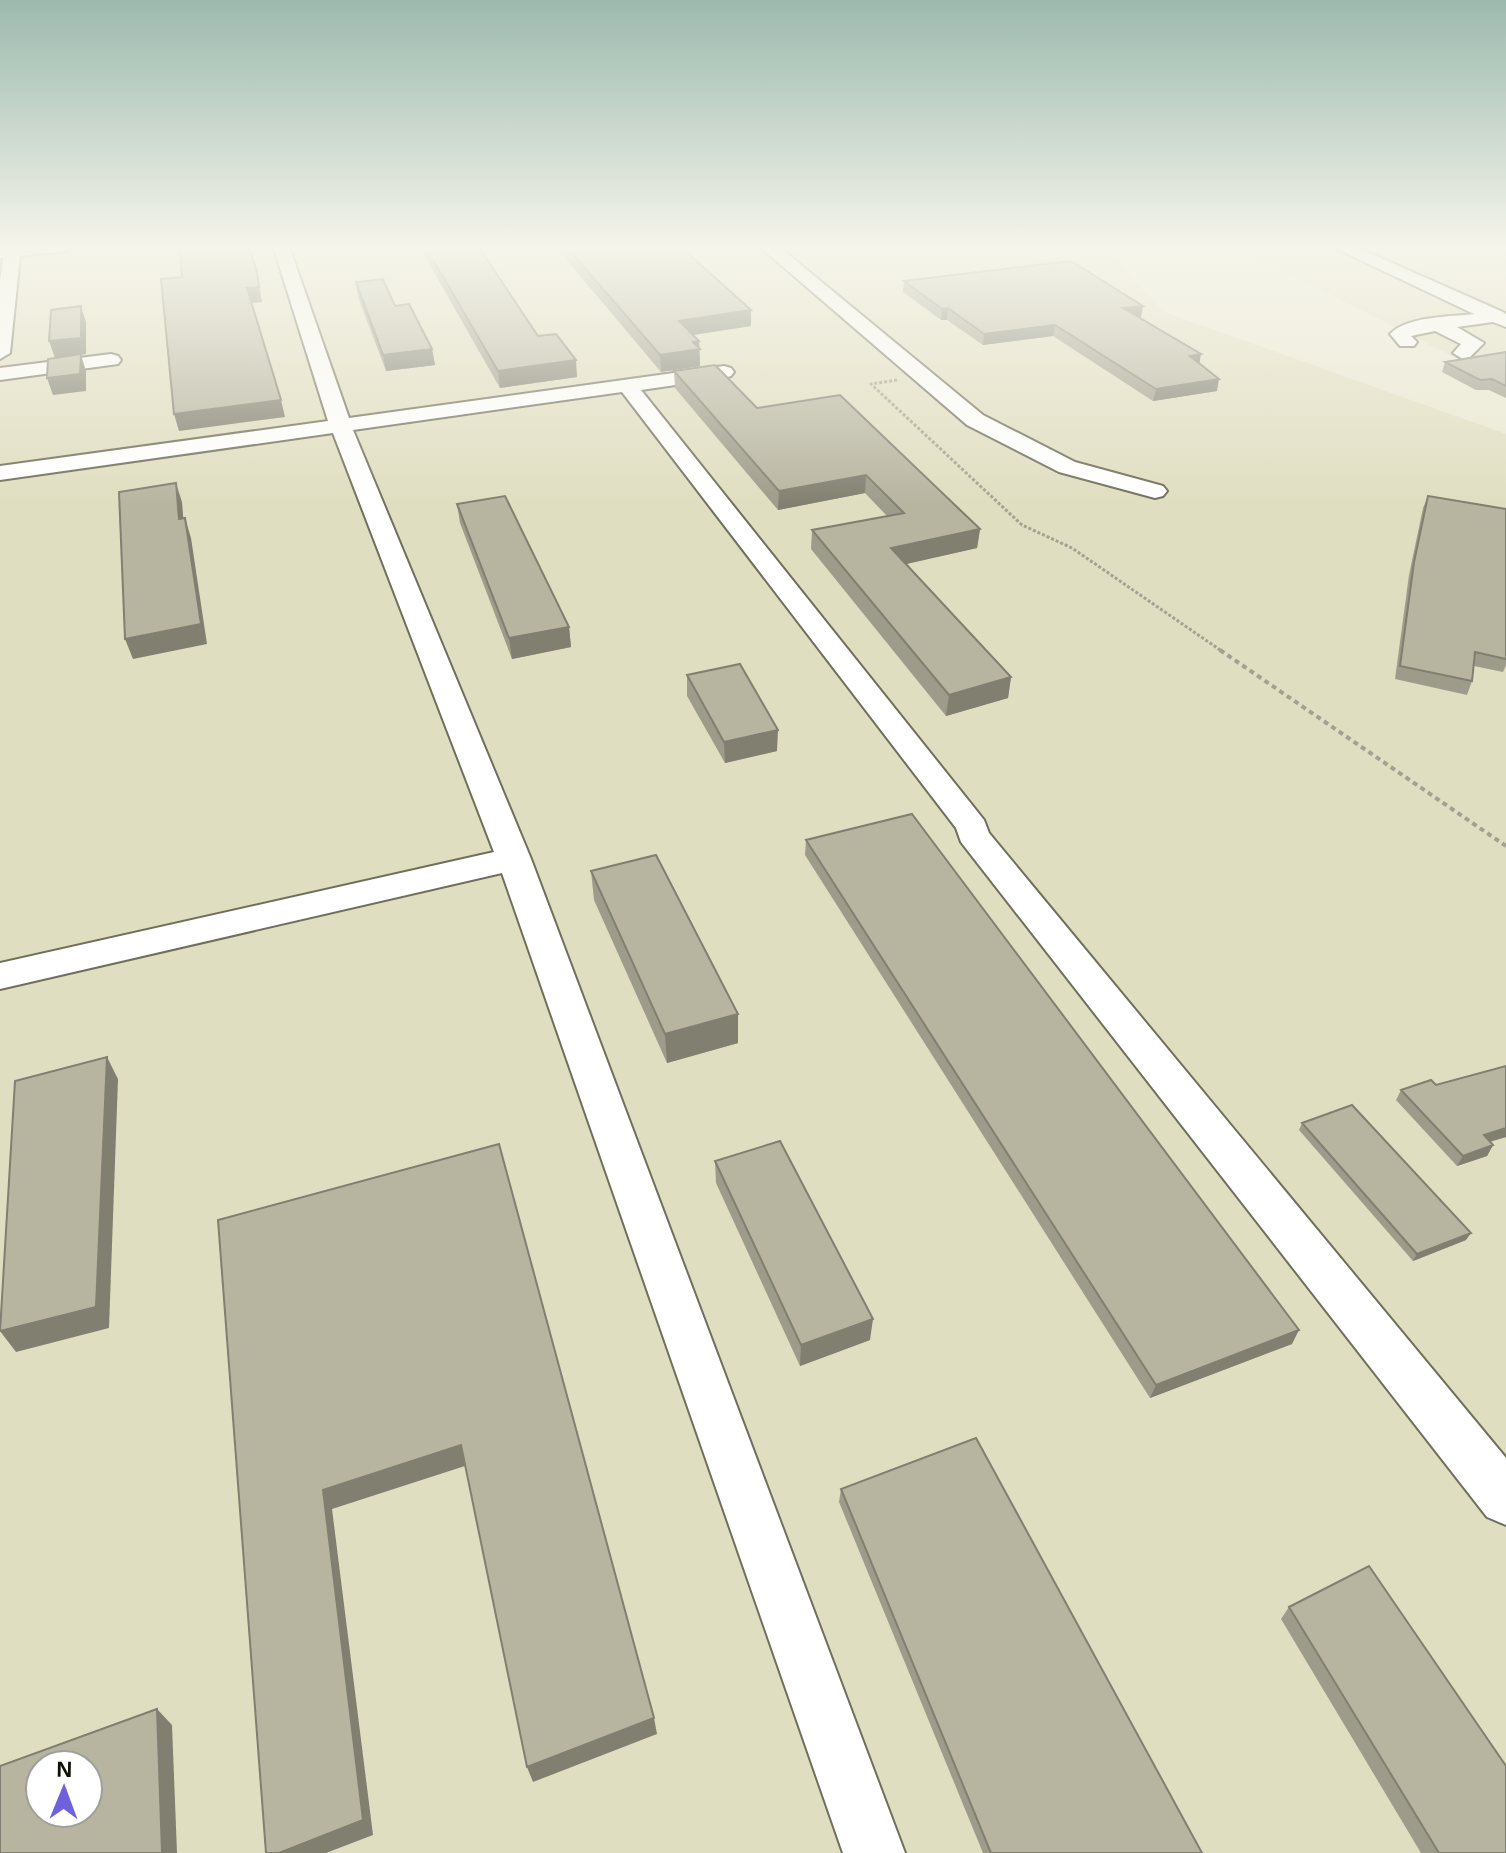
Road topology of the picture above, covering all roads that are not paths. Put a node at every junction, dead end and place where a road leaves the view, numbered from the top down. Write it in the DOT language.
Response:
graph roads {
  1 [pos="2,332"];
  2 [pos="310,332"];
  3 [pos="869,332"];
  4 [pos="1403,332"];
  5 [pos="1453,332"];
  6 [pos="1407,342"];
  7 [pos="0,353"];
  8 [pos="1463,353"];
  9 [pos="111,360"];
  10 [pos="724,372"];
  11 [pos="0,374"];
  12 [pos="627,385"];
  13 [pos="341,427"];
  14 [pos="0,473"];
  15 [pos="1155,491"];
  16 [pos="514,859"];
  17 [pos="0,976"];
  18 [pos="1506,1499"];
  19 [pos="874,1853"];
  1 -- 7 [label="street"];
  2 -- 13 [label="street"];
  3 -- 15 [label="street"];
  4 -- 6 [label="street"];
  5 -- 8 [label="street"];
  9 -- 11 [label="street"];
  10 -- 12 [label="street"];
  12 -- 13 [label="street"];
  12 -- 18 [label="street"];
  13 -- 14 [label="street"];
  13 -- 16 [label="street"];
  16 -- 17 [label="street"];
  16 -- 19 [label="street"];
}
